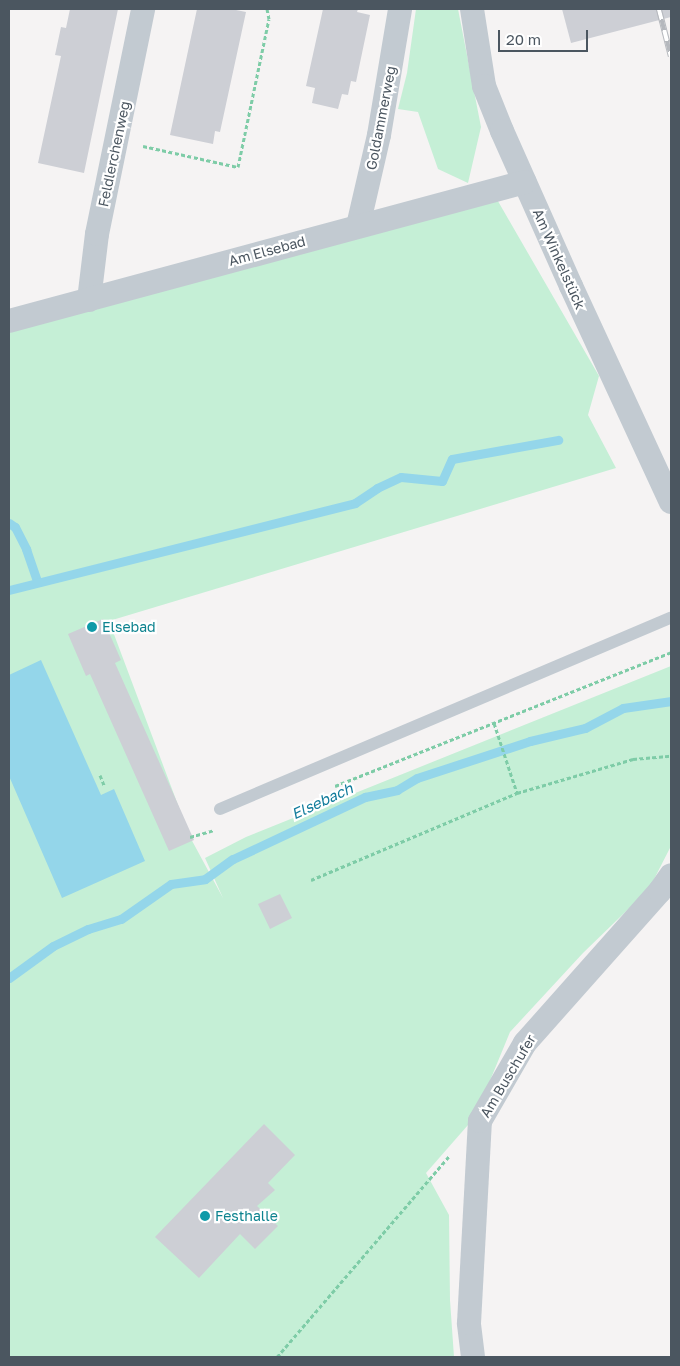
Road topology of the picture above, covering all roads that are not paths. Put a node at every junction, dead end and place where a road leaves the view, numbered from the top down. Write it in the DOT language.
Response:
graph roads {
  1 [pos="143,9"];
  2 [pos="400,9"];
  3 [pos="472,9"];
  4 [pos="525,182"];
  5 [pos="358,226"];
  6 [pos="89,300"];
  7 [pos="9,321"];
  8 [pos="671,502"];
  9 [pos="671,618"];
  10 [pos="220,809"];
  11 [pos="671,875"];
  12 [pos="473,1357"];
  1 -- 6 [label="street, Feldlerchenweg"];
  2 -- 5 [label="street, Goldammerweg"];
  3 -- 4 [label="street, Am Winkelstück"];
  4 -- 5 [label="street, Am Elsebad"];
  4 -- 8 [label="street, Am Winkelstück"];
  5 -- 6 [label="street, Am Elsebad"];
  6 -- 7 [label="street, Am Elsebad"];
  9 -- 10 [label="lane"];
  11 -- 12 [label="street, Am Buschufer"];
}
